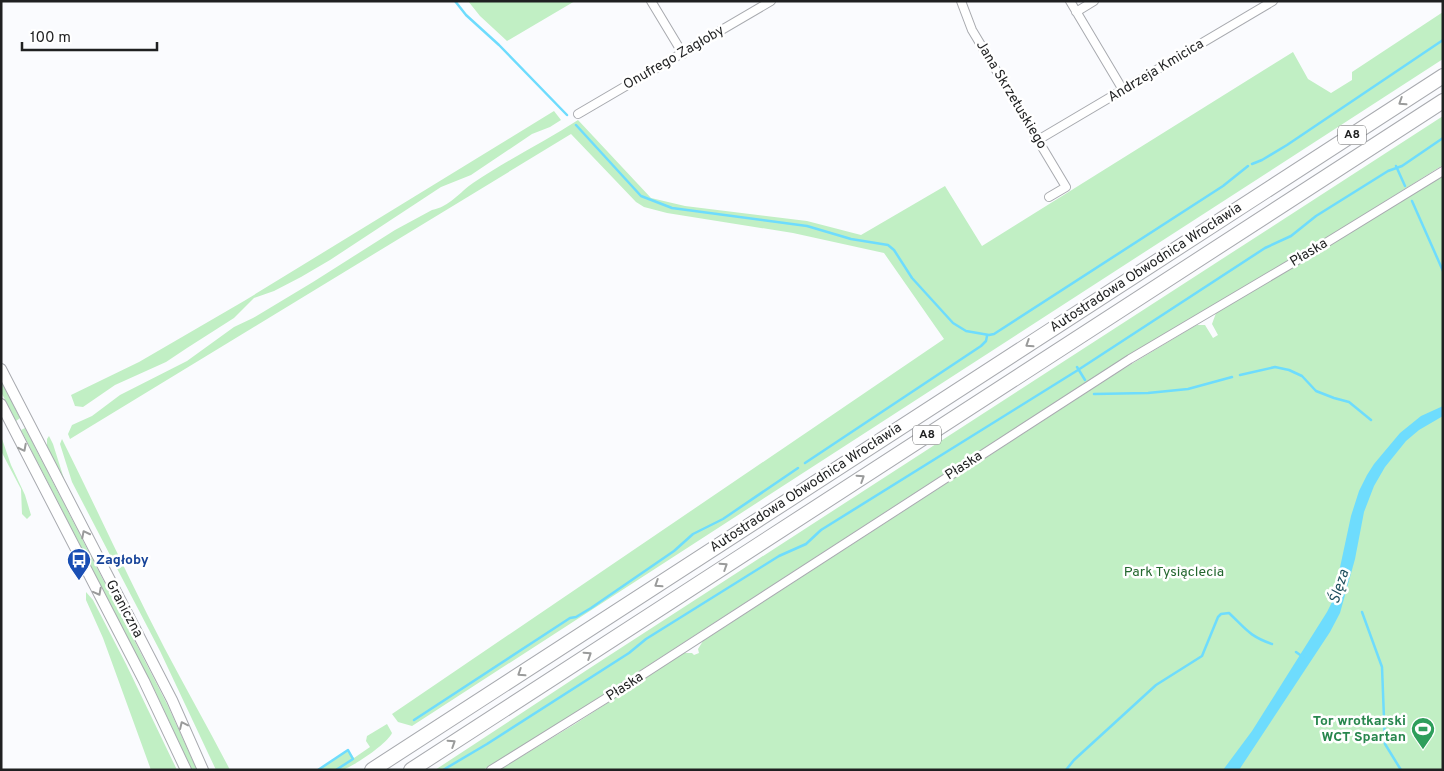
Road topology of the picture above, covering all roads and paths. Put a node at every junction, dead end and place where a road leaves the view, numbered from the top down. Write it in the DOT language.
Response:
graph roads {
  1 [pos="651,1"];
  2 [pos="771,1"];
  3 [pos="961,1"];
  4 [pos="1070,1"];
  5 [pos="1094,1"];
  6 [pos="1273,1"];
  7 [pos="1076,12"];
  8 [pos="683,54"];
  9 [pos="1443,76"];
  10 [pos="1123,90"];
  11 [pos="1443,101"];
  12 [pos="578,114"];
  13 [pos="1038,140"];
  14 [pos="1443,170"];
  15 [pos="1049,197"];
  16 [pos="1,369"];
  17 [pos="1,404"];
  18 [pos="186,770"];
  19 [pos="204,770"];
  20 [pos="372,770"];
  21 [pos="411,770"];
  22 [pos="491,770"];
  1 -- 8 [label="street"];
  2 -- 8 [label="street, Onufrego Zagłoby"];
  3 -- 13 [label="street, Jana Skrzetuskiego"];
  4 -- 7 [label="street"];
  5 -- 7 [label="street"];
  6 -- 10 [label="street, Andrzeja Kmicica"];
  7 -- 10 [label="street"];
  8 -- 12 [label="street, Onufrego Zagłoby"];
  9 -- 20 [label="highway, Autostradowa Obwodnica Wrocławia / A8, one-way"];
  10 -- 13 [label="street, Andrzeja Kmicica"];
  21 -- 11 [label="highway, Autostradowa Obwodnica Wrocławia / A8, one-way"];
  13 -- 15 [label="street, Jana Skrzetuskiego"];
  14 -- 22 [label="street, Płaska"];
  19 -- 16 [label="main road, Graniczna, one-way"];
  17 -- 18 [label="main road, Graniczna, one-way"];
}
